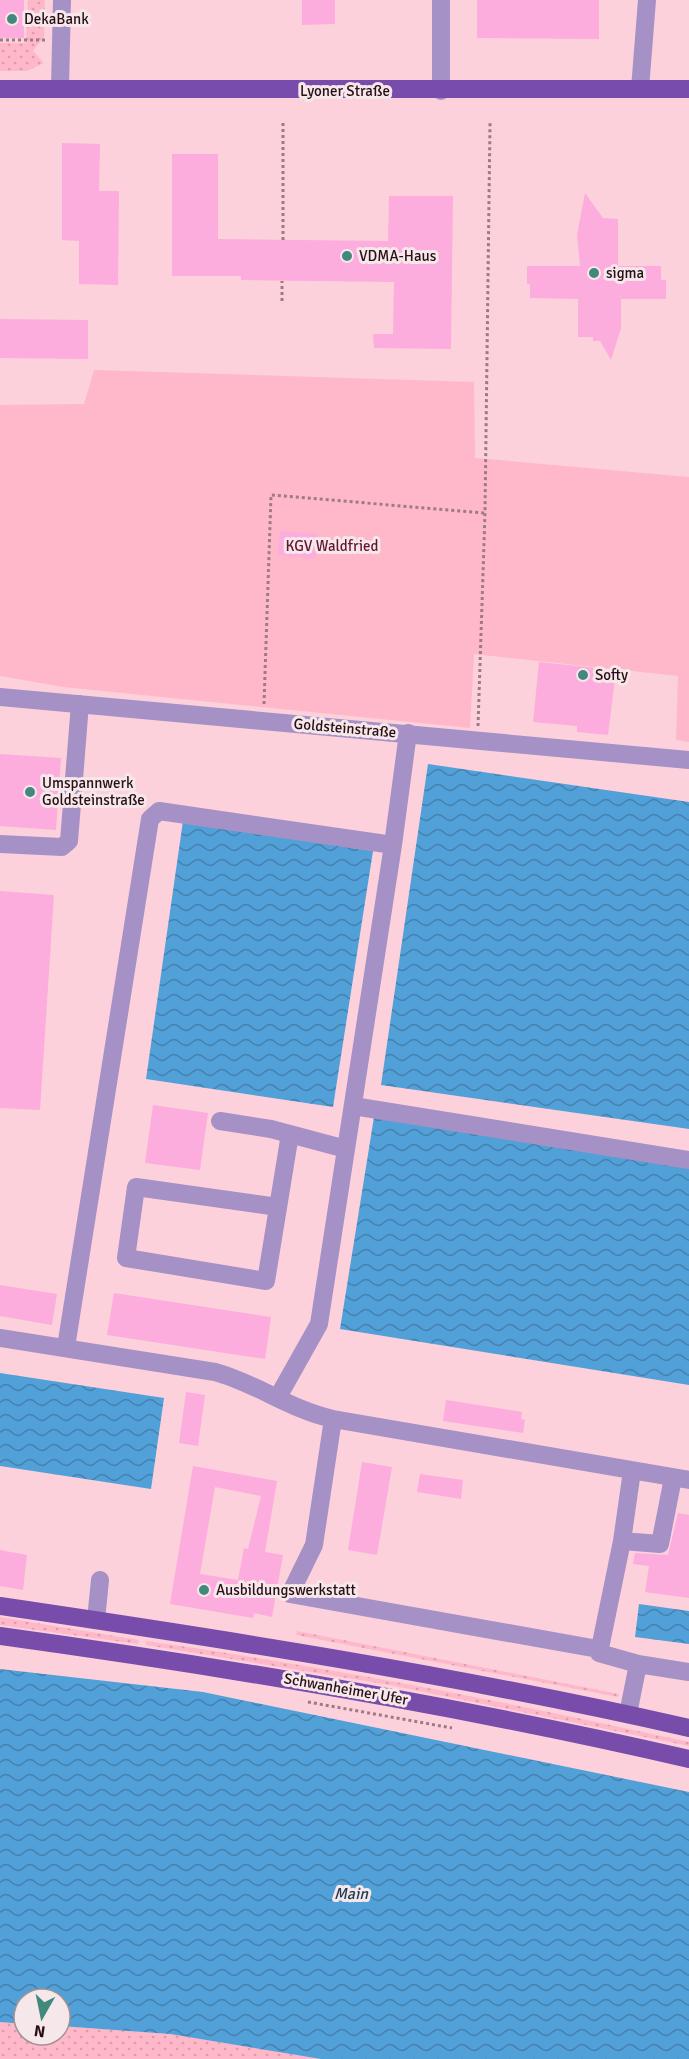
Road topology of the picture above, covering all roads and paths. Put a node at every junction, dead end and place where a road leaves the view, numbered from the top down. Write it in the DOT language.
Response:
graph roads {
  1 [pos="62,0"];
  2 [pos="441,0"];
  3 [pos="647,0"];
  4 [pos="0,40"];
  5 [pos="48,40"];
  6 [pos="60,88"];
  7 [pos="0,89"];
  8 [pos="640,89"];
  9 [pos="689,89"];
  10 [pos="441,91"];
  11 [pos="284,122"];
  12 [pos="490,123"];
  13 [pos="283,240"];
  14 [pos="282,281"];
  15 [pos="282,301"];
  16 [pos="485,513"];
  17 [pos="0,697"];
  18 [pos="80,704"];
  19 [pos="264,721"];
  20 [pos="408,733"];
  21 [pos="477,740"];
  22 [pos="689,759"];
  23 [pos="0,844"];
  24 [pos="393,845"];
  25 [pos="353,1106"];
  26 [pos="220,1121"];
  27 [pos="290,1134"];
  28 [pos="346,1149"];
  29 [pos="689,1160"];
  30 [pos="278,1207"];
  31 [pos="0,1338"];
  32 [pos="66,1347"];
  33 [pos="278,1397"];
  34 [pos="333,1419"];
  35 [pos="632,1471"];
  36 [pos="681,1479"];
  37 [pos="622,1541"];
  38 [pos="100,1580"];
  39 [pos="0,1606"];
  40 [pos="96,1620"];
  41 [pos="0,1636"];
  42 [pos="598,1649"];
  43 [pos="638,1664"];
  44 [pos="689,1672"];
  45 [pos="304,1701"];
  46 [pos="628,1714"];
  47 [pos="454,1728"];
  48 [pos="689,1728"];
  49 [pos="689,1758"];
  1 -- 6 [label="street"];
  2 -- 10 [label="street"];
  3 -- 8 [label="street"];
  4 -- 5 [label="path"];
  6 -- 7 [label="main road, Lyoner Straße"];
  6 -- 10 [label="main road, Lyoner Straße"];
  8 -- 9 [label="main road, Lyoner Straße"];
  8 -- 10 [label="main road, Lyoner Straße"];
  11 -- 13 [label="path"];
  12 -- 16 [label="path"];
  14 -- 15 [label="path"];
  16 -- 19 [label="path"];
  16 -- 21 [label="path"];
  17 -- 18 [label="street, Goldsteinstraße"];
  18 -- 19 [label="street, Goldsteinstraße"];
  18 -- 23 [label="street"];
  19 -- 20 [label="street, Goldsteinstraße"];
  20 -- 21 [label="street, Goldsteinstraße"];
  20 -- 24 [label="street"];
  21 -- 22 [label="street, Goldsteinstraße"];
  24 -- 25 [label="street"];
  24 -- 32 [label="street"];
  25 -- 28 [label="street"];
  25 -- 29 [label="street"];
  26 -- 27 [label="street"];
  27 -- 28 [label="street"];
  27 -- 30 [label="street"];
  28 -- 33 [label="street"];
  30 -- 30 [label="street"];
  31 -- 32 [label="street"];
  32 -- 33 [label="street"];
  33 -- 34 [label="street"];
  34 -- 35 [label="street"];
  34 -- 42 [label="street"];
  35 -- 36 [label="street"];
  35 -- 37 [label="street"];
  36 -- 37 [label="street"];
  37 -- 42 [label="street"];
  38 -- 40 [label="street"];
  39 -- 40 [label="main road, Schwanheimer Ufer"];
  40 -- 46 [label="main road, Schwanheimer Ufer"];
  41 -- 49 [label="main road, Schwanheimer Ufer"];
  42 -- 43 [label="street"];
  43 -- 44 [label="street"];
  43 -- 46 [label="street"];
  45 -- 47 [label="path"];
  46 -- 48 [label="main road, Schwanheimer Ufer"];
}
